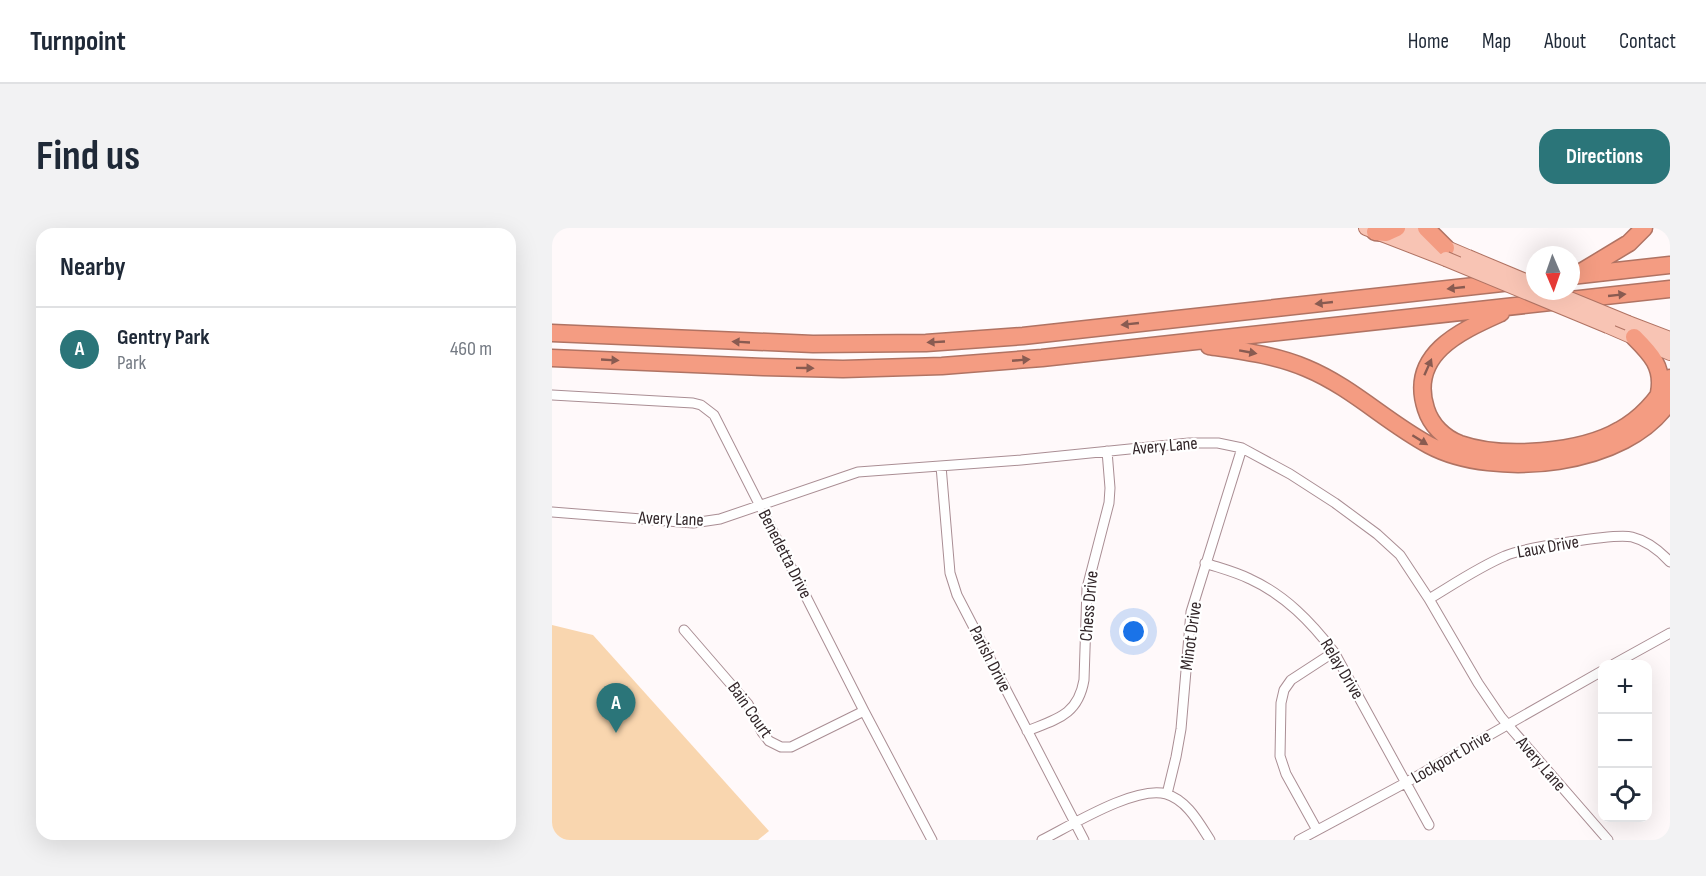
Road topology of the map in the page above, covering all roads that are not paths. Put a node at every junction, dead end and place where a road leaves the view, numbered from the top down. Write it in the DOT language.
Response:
graph roads {
  1 [pos="1426,228"];
  2 [pos="1644,228"];
  3 [pos="1388,231"];
  4 [pos="1446,254"];
  5 [pos="1670,265"];
  6 [pos="1580,271"];
  7 [pos="1580,274"];
  8 [pos="1526,281"];
  9 [pos="1526,281"];
  10 [pos="1670,289"];
  11 [pos="1569,300"];
  12 [pos="1517,306"];
  13 [pos="1631,330"];
  14 [pos="552,333"];
  15 [pos="1670,339"];
  16 [pos="1191,342"];
  17 [pos="1670,353"];
  18 [pos="552,358"];
  19 [pos="1670,378"];
  20 [pos="552,395"];
  21 [pos="1664,398"];
  22 [pos="1242,448"];
  23 [pos="1107,451"];
  24 [pos="941,465"];
  25 [pos="760,506"];
  26 [pos="552,512"];
  27 [pos="1670,562"];
  28 [pos="1205,563"];
  29 [pos="1429,599"];
  30 [pos="684,630"];
  31 [pos="1670,633"];
  32 [pos="1334,652"];
  33 [pos="1621,660"];
  34 [pos="1598,673"];
  35 [pos="864,711"];
  36 [pos="1507,725"];
  37 [pos="1027,731"];
  38 [pos="1407,782"];
  39 [pos="1167,794"];
  40 [pos="1075,823"];
  41 [pos="1429,825"];
  42 [pos="1317,830"];
  43 [pos="932,840"];
  44 [pos="1042,840"];
  45 [pos="1084,840"];
  46 [pos="1210,840"];
  47 [pos="1299,840"];
  48 [pos="1608,840"];
  1 -- 4 [label="highway"];
  2 -- 6 [label="highway"];
  3 -- 4 [label="main road"];
  4 -- 8 [label="main road, bridge"];
  4 -- 13 [label="main road, bridge"];
  5 -- 7 [label="highway"];
  9 -- 14 [label="highway, one-way"];
  12 -- 10 [label="highway, one-way"];
  11 -- 13 [label="main road, bridge"];
  12 -- 16 [label="highway"];
  21 -- 12 [label="highway, one-way"];
  13 -- 15 [label="main road"];
  13 -- 17 [label="main road"];
  13 -- 21 [label="highway"];
  18 -- 16 [label="highway, one-way"];
  16 -- 21 [label="highway, one-way"];
  19 -- 21 [label="highway"];
  20 -- 25 [label="street, Benedetta Drive"];
  22 -- 23 [label="street, Avery Lane"];
  22 -- 28 [label="street, Minot Drive"];
  22 -- 29 [label="street, Avery Lane"];
  23 -- 24 [label="street, Avery Lane"];
  23 -- 37 [label="street, Chess Drive"];
  24 -- 25 [label="street, Avery Lane"];
  24 -- 37 [label="street, Parish Drive"];
  25 -- 26 [label="street, Avery Lane"];
  25 -- 35 [label="street, Benedetta Drive"];
  27 -- 29 [label="street, Laux Drive"];
  28 -- 32 [label="street, Relay Drive"];
  28 -- 39 [label="street, Minot Drive"];
  29 -- 36 [label="street, Avery Lane"];
  30 -- 35 [label="street, Bain Court"];
  31 -- 33 [label="street"];
  32 -- 38 [label="street, Relay Drive"];
  32 -- 42 [label="street"];
  34 -- 36 [label="street, Lockport Drive"];
  35 -- 43 [label="street, Benedetta Drive"];
  36 -- 38 [label="street, Lockport Drive"];
  36 -- 48 [label="street, Avery Lane"];
  37 -- 40 [label="street, Parish Drive"];
  38 -- 41 [label="street, Relay Drive"];
  38 -- 42 [label="street, Lockport Drive"];
  39 -- 40 [label="street"];
  39 -- 46 [label="street"];
  40 -- 44 [label="street"];
  40 -- 45 [label="street, Parish Drive"];
  42 -- 47 [label="street, Lockport Drive"];
}
